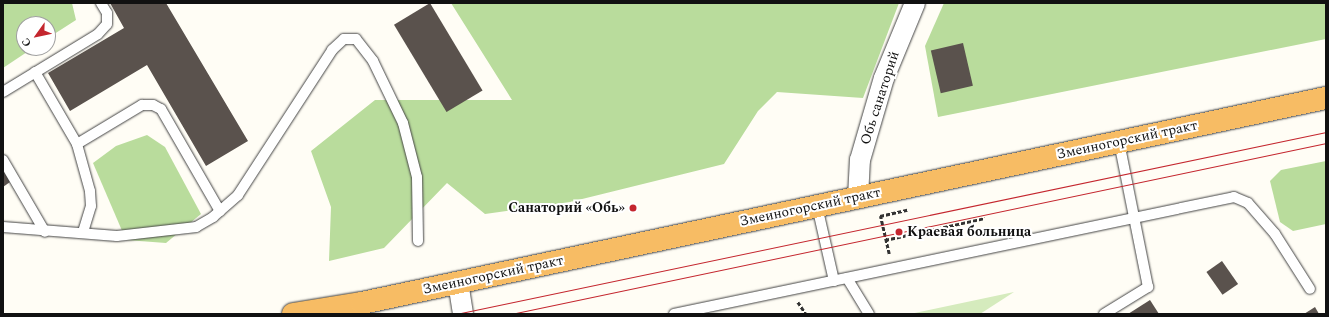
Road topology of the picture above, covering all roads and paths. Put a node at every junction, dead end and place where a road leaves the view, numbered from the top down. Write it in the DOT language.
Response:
graph roads {
  1 [pos="101,3"];
  2 [pos="915,3"];
  3 [pos="36,72"];
  4 [pos="3,92"];
  5 [pos="1326,98"];
  6 [pos="1119,142"];
  7 [pos="77,144"];
  8 [pos="3,160"];
  9 [pos="858,197"];
  10 [pos="817,206"];
  11 [pos="910,209"];
  12 [pos="220,211"];
  13 [pos="985,218"];
  14 [pos="1135,218"];
  15 [pos="3,227"];
  16 [pos="45,232"];
  17 [pos="83,232"];
  18 [pos="885,240"];
  19 [pos="418,241"];
  20 [pos="892,268"];
  21 [pos="847,278"];
  22 [pos="834,281"];
  23 [pos="458,282"];
  24 [pos="1310,289"];
  25 [pos="293,314"];
  26 [pos="463,314"];
  27 [pos="674,314"];
  28 [pos="869,314"];
  29 [pos="1104,314"];
  1 -- 3 [label="lane"];
  2 -- 9 [label="street, Обь санаторий"];
  3 -- 4 [label="lane"];
  3 -- 7 [label="lane"];
  5 -- 6 [label="highway, Змеиногорский тракт"];
  6 -- 9 [label="highway, Змеиногорский тракт"];
  6 -- 14 [label="lane"];
  7 -- 12 [label="lane"];
  7 -- 17 [label="lane"];
  8 -- 16 [label="lane"];
  9 -- 10 [label="highway, Змеиногорский тракт"];
  10 -- 22 [label="lane"];
  10 -- 23 [label="highway, Змеиногорский тракт"];
  11 -- 18 [label="path"];
  12 -- 17 [label="lane"];
  12 -- 19 [label="lane"];
  13 -- 18 [label="path"];
  14 -- 20 [label="lane"];
  14 -- 24 [label="lane"];
  14 -- 29 [label="lane"];
  15 -- 16 [label="lane"];
  16 -- 17 [label="lane"];
  18 -- 20 [label="path"];
  20 -- 21 [label="lane"];
  21 -- 22 [label="lane"];
  21 -- 28 [label="lane"];
  22 -- 27 [label="lane"];
  23 -- 25 [label="highway, Змеиногорский тракт"];
  23 -- 26 [label="street"];
}
